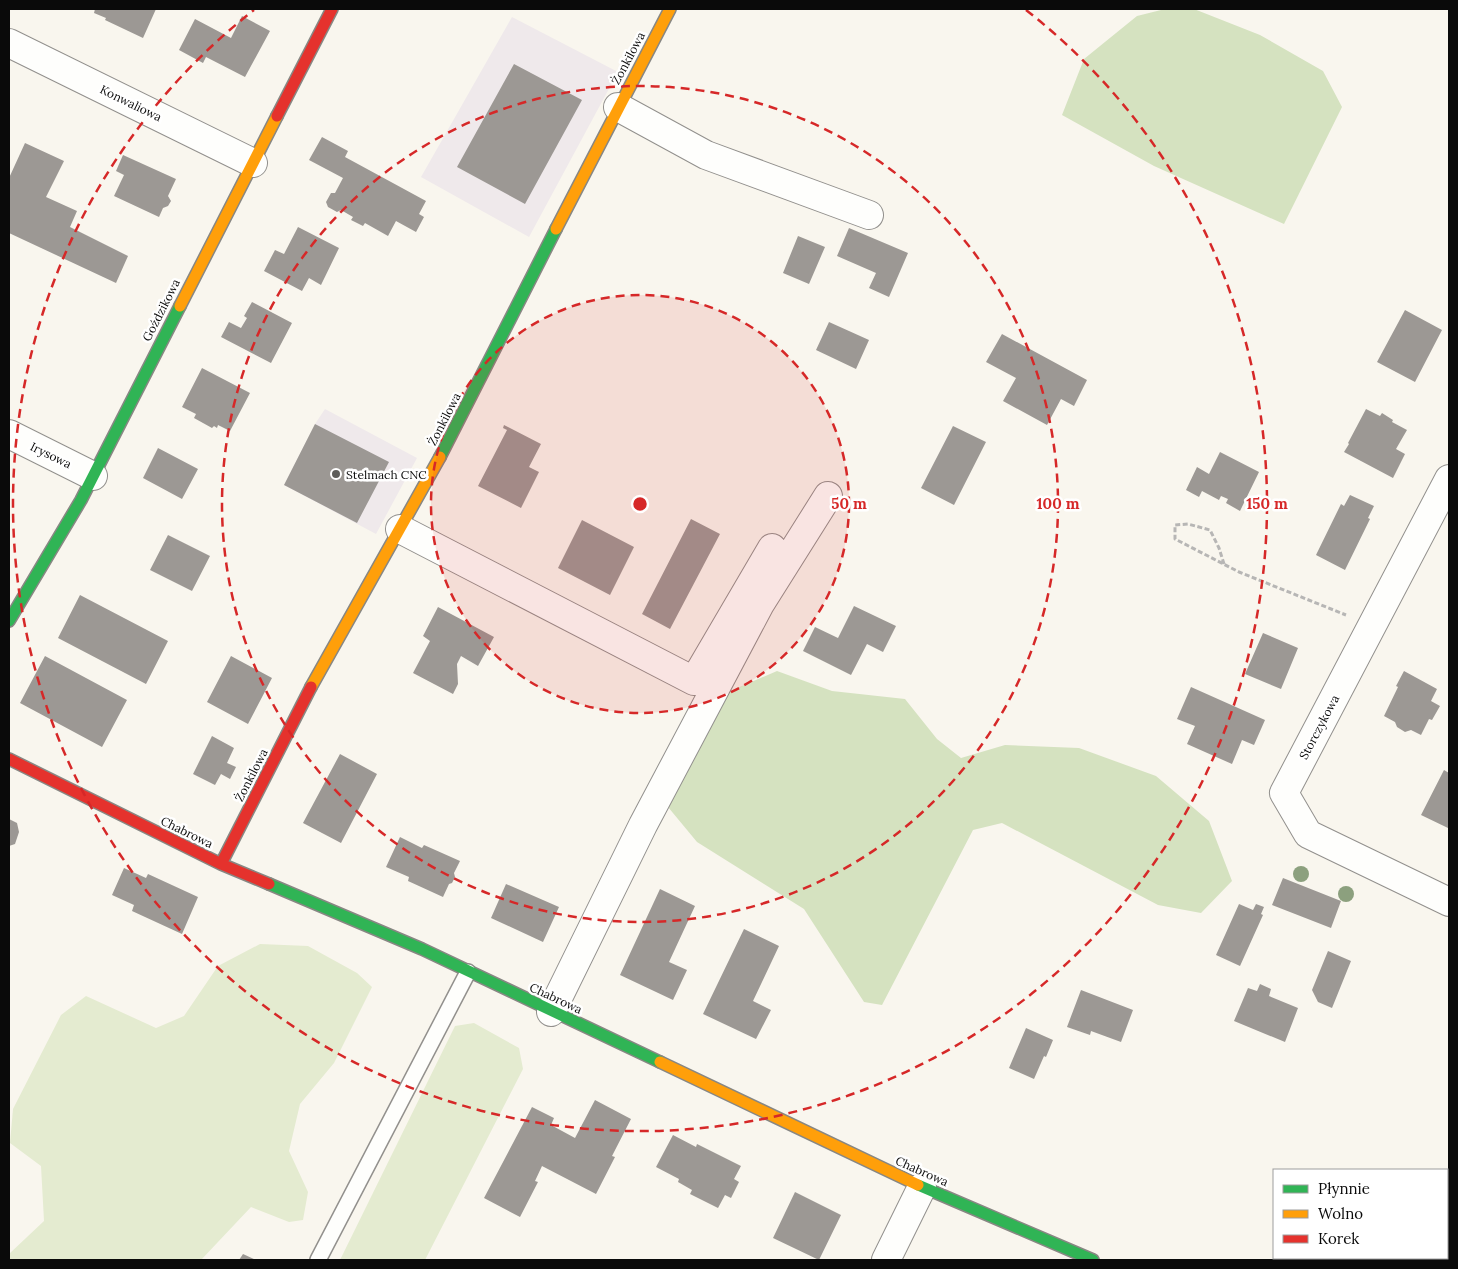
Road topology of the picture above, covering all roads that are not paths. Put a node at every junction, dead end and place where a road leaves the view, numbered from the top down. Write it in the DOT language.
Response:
graph roads {
  1 [pos="332,9"];
  2 [pos="670,9"];
  3 [pos="9,43"];
  4 [pos="618,107"];
  5 [pos="253,162"];
  6 [pos="869,215"];
  7 [pos="9,434"];
  8 [pos="93,476"];
  9 [pos="1449,479"];
  10 [pos="828,496"];
  11 [pos="400,529"];
  12 [pos="772,548"];
  13 [pos="9,621"];
  14 [pos="9,759"];
  15 [pos="221,864"];
  16 [pos="1449,902"];
  17 [pos="468,972"];
  18 [pos="552,1012"];
  19 [pos="922,1187"];
  20 [pos="318,1260"];
  21 [pos="886,1260"];
  22 [pos="1093,1260"];
  1 -- 5 [label="street, Goździkowa"];
  2 -- 4 [label="street, Żonkilowa"];
  3 -- 5 [label="street, Konwaliowa"];
  4 -- 6 [label="street"];
  4 -- 11 [label="street, Żonkilowa"];
  5 -- 8 [label="street, Goździkowa"];
  7 -- 8 [label="street, Irysowa"];
  8 -- 13 [label="street, Goździkowa"];
  9 -- 16 [label="street, Storczykowa"];
  10 -- 18 [label="street"];
  11 -- 12 [label="street"];
  11 -- 15 [label="street, Żonkilowa"];
  14 -- 15 [label="street, Chabrowa"];
  15 -- 17 [label="street, Chabrowa"];
  17 -- 18 [label="street, Chabrowa"];
  17 -- 20 [label="lane"];
  18 -- 19 [label="street, Chabrowa"];
  19 -- 21 [label="street"];
  19 -- 22 [label="street, Chabrowa"];
}
